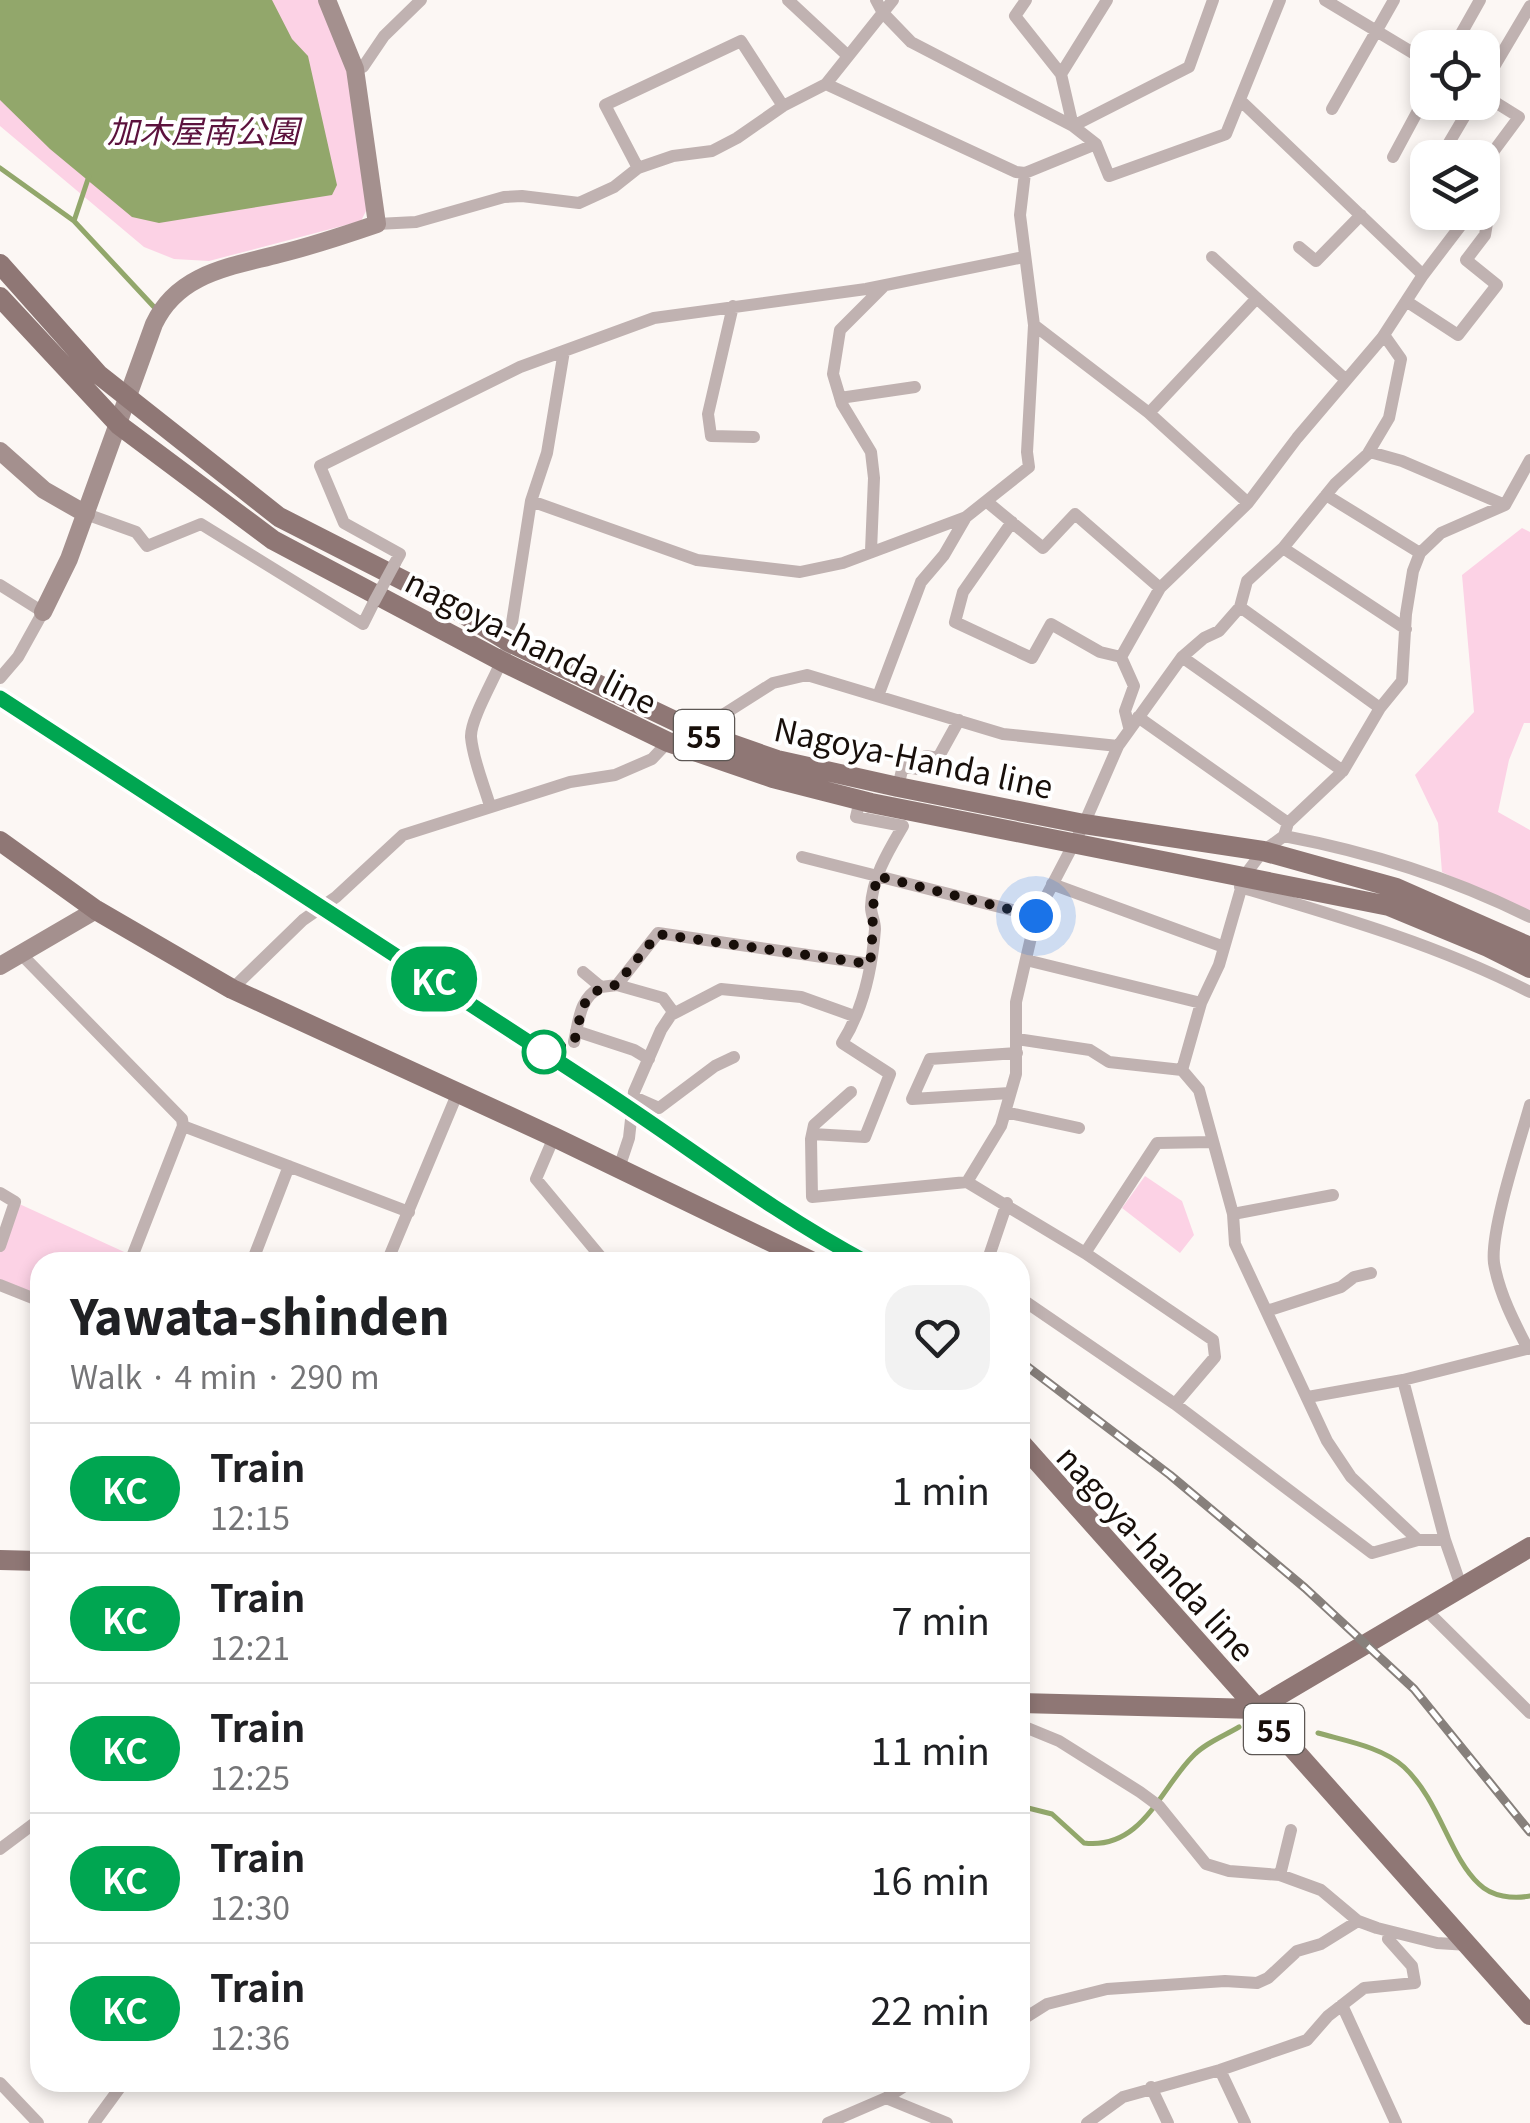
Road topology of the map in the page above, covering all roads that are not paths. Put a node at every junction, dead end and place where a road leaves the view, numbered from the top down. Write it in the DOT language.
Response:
graph roads {
  1 [pos="327,0"];
  2 [pos="421,0"];
  3 [pos="788,0"];
  4 [pos="876,0"];
  5 [pos="893,0"];
  6 [pos="1026,0"];
  7 [pos="1107,0"];
  8 [pos="1213,0"];
  9 [pos="1280,0"];
  10 [pos="1325,0"];
  11 [pos="1394,0"];
  12 [pos="1480,0"];
  13 [pos="1530,6"];
  14 [pos="883,13"];
  15 [pos="1378,30"];
  16 [pos="1462,30"];
  17 [pos="1410,50"];
  18 [pos="848,56"];
  19 [pos="1500,59"];
  20 [pos="355,70"];
  21 [pos="1062,74"];
  22 [pos="826,84"];
  23 [pos="1241,101"];
  24 [pos="1500,104"];
  25 [pos="782,106"];
  26 [pos="1332,109"];
  27 [pos="1413,120"];
  28 [pos="1073,126"];
  29 [pos="1500,143"];
  30 [pos="1096,144"];
  31 [pos="1393,158"];
  32 [pos="638,168"];
  33 [pos="1025,174"];
  34 [pos="1360,215"];
  35 [pos="377,224"];
  36 [pos="1457,230"];
  37 [pos="1486,230"];
  38 [pos="1299,247"];
  39 [pos="1024,257"];
  40 [pos="1212,257"];
  41 [pos="0,264"];
  42 [pos="1423,275"];
  43 [pos="884,286"];
  44 [pos="0,297"];
  45 [pos="1257,298"];
  46 [pos="1406,301"];
  47 [pos="733,306"];
  48 [pos="1034,325"];
  49 [pos="1384,336"];
  50 [pos="564,351"];
  51 [pos="1346,380"];
  52 [pos="915,387"];
  53 [pos="127,398"];
  54 [pos="840,398"];
  55 [pos="1149,413"];
  56 [pos="120,425"];
  57 [pos="754,438"];
  58 [pos="0,451"];
  59 [pos="1367,455"];
  60 [pos="1530,460"];
  61 [pos="1326,496"];
  62 [pos="531,501"];
  63 [pos="986,501"];
  64 [pos="1248,503"];
  65 [pos="1505,505"];
  66 [pos="86,514"];
  67 [pos="966,517"];
  68 [pos="1012,522"];
  69 [pos="1283,548"];
  70 [pos="871,551"];
  71 [pos="1420,554"];
  72 [pos="0,584"];
  73 [pos="1160,588"];
  74 [pos="1240,608"];
  75 [pos="44,612"];
  76 [pos="1406,629"];
  77 [pos="506,652"];
  78 [pos="1121,657"];
  79 [pos="1182,657"];
  80 [pos="0,678"];
  81 [pos="878,696"];
  82 [pos="1380,708"];
  83 [pos="958,720"];
  84 [pos="1134,722"];
  85 [pos="700,733"];
  86 [pos="668,742"];
  87 [pos="1118,746"];
  88 [pos="1343,771"];
  89 [pos="898,787"];
  90 [pos="860,800"];
  91 [pos="490,806"];
  92 [pos="1286,829"];
  93 [pos="1080,832"];
  94 [pos="0,841"];
  95 [pos="1263,851"];
  96 [pos="802,857"];
  97 [pos="877,876"];
  98 [pos="1242,881"];
  99 [pos="1052,884"];
  100 [pos="96,910"];
  101 [pos="1036,916"];
  102 [pos="1530,917"];
  103 [pos="1224,946"];
  104 [pos="1530,946"];
  105 [pos="19,952"];
  106 [pos="1026,960"];
  107 [pos="870,964"];
  108 [pos="0,966"];
  109 [pos="1530,968"];
  110 [pos="583,972"];
  111 [pos="616,985"];
  112 [pos="601,987"];
  113 [pos="232,989"];
  114 [pos="1530,992"];
  115 [pos="1201,1003"];
  116 [pos="674,1013"];
  117 [pos="854,1016"];
  118 [pos="1017,1046"];
  119 [pos="734,1057"];
  120 [pos="648,1059"];
  121 [pos="1182,1070"];
  122 [pos="458,1092"];
  123 [pos="851,1092"];
  124 [pos="1010,1093"];
  125 [pos="634,1097"];
  126 [pos="1530,1105"];
  127 [pos="1004,1112"];
  128 [pos="183,1126"];
  129 [pos="1079,1128"];
  130 [pos="812,1134"];
  131 [pos="554,1137"];
  132 [pos="1213,1142"];
  133 [pos="289,1166"];
  134 [pos="619,1168"];
  135 [pos="967,1182"];
  136 [pos="0,1193"];
  137 [pos="1333,1195"];
  138 [pos="1008,1203"];
  139 [pos="408,1212"];
  140 [pos="1233,1214"];
  141 [pos="0,1246"];
  142 [pos="134,1252"];
  143 [pos="256,1252"];
  144 [pos="394,1252"];
  145 [pos="597,1252"];
  146 [pos="793,1252"];
  147 [pos="991,1252"];
  148 [pos="1085,1253"];
  149 [pos="1371,1273"];
  150 [pos="0,1284"];
  151 [pos="30,1297"];
  152 [pos="1030,1305"];
  153 [pos="1267,1310"];
  154 [pos="1529,1349"];
  155 [pos="1402,1380"];
  156 [pos="1308,1397"];
  157 [pos="1176,1404"];
  158 [pos="1030,1453"];
  159 [pos="1418,1540"];
  160 [pos="1445,1540"];
  161 [pos="1530,1547"];
  162 [pos="0,1560"];
  163 [pos="30,1561"];
  164 [pos="1461,1586"];
  165 [pos="1425,1610"];
  166 [pos="1030,1703"];
  167 [pos="1256,1708"];
  168 [pos="1530,1714"];
  169 [pos="1030,1730"];
  170 [pos="30,1826"];
  171 [pos="1291,1830"];
  172 [pos="0,1849"];
  173 [pos="1280,1874"];
  174 [pos="1358,1921"];
  175 [pos="1390,1932"];
  176 [pos="1470,1945"];
  177 [pos="1342,2005"];
  178 [pos="1530,2014"];
  179 [pos="1030,2015"];
  180 [pos="1220,2070"];
  181 [pos="0,2083"];
  182 [pos="1151,2087"];
  183 [pos="116,2092"];
  184 [pos="895,2092"];
  185 [pos="886,2098"];
  186 [pos="97,2118"];
  187 [pos="38,2123"];
  188 [pos="116,2123"];
  189 [pos="828,2123"];
  190 [pos="946,2123"];
  191 [pos="1087,2123"];
  192 [pos="1168,2123"];
  193 [pos="1245,2123"];
  194 [pos="1396,2123"];
  1 -- 20 [label="street"];
  2 -- 20 [label="street"];
  3 -- 18 [label="street"];
  4 -- 14 [label="street"];
  5 -- 14 [label="street"];
  6 -- 21 [label="street"];
  7 -- 21 [label="street"];
  8 -- 28 [label="street"];
  9 -- 23 [label="street"];
  10 -- 15 [label="street"];
  11 -- 15 [label="street"];
  12 -- 16 [label="street"];
  13 -- 19 [label="street"];
  14 -- 18 [label="street"];
  14 -- 28 [label="street"];
  15 -- 17 [label="street"];
  15 -- 26 [label="street"];
  18 -- 22 [label="street"];
  20 -- 35 [label="street"];
  21 -- 28 [label="street"];
  22 -- 25 [label="street"];
  22 -- 33 [label="street"];
  23 -- 30 [label="street"];
  23 -- 34 [label="street"];
  24 -- 29 [label="street"];
  25 -- 32 [label="street"];
  25 -- 32 [label="street"];
  27 -- 31 [label="street"];
  28 -- 30 [label="street"];
  30 -- 33 [label="street"];
  32 -- 35 [label="street"];
  33 -- 39 [label="street"];
  34 -- 38 [label="street"];
  34 -- 42 [label="street"];
  35 -- 53 [label="street"];
  36 -- 42 [label="street"];
  37 -- 46 [label="street"];
  39 -- 43 [label="street"];
  39 -- 48 [label="street"];
  40 -- 45 [label="street"];
  41 -- 53 [label="main road, Nagoya-Handa line / 55"];
  42 -- 46 [label="street"];
  43 -- 47 [label="street"];
  43 -- 54 [label="street"];
  44 -- 56 [label="main road, nagoya-handa line / 55"];
  45 -- 51 [label="street"];
  45 -- 55 [label="street"];
  46 -- 49 [label="street"];
  47 -- 50 [label="street"];
  47 -- 57 [label="street"];
  48 -- 55 [label="street"];
  48 -- 63 [label="street"];
  49 -- 51 [label="street"];
  49 -- 59 [label="street"];
  50 -- 62 [label="street"];
  50 -- 66 [label="street, bridge"];
  51 -- 64 [label="street"];
  52 -- 54 [label="street"];
  53 -- 56 [label="street"];
  53 -- 77 [label="main road, Nagoya-Handa line / 55"];
  54 -- 70 [label="street"];
  55 -- 64 [label="street"];
  56 -- 66 [label="street"];
  56 -- 77 [label="main road, nagoya-handa line / 55"];
  58 -- 66 [label="street"];
  59 -- 61 [label="street"];
  59 -- 65 [label="street"];
  60 -- 65 [label="street"];
  61 -- 69 [label="street"];
  61 -- 71 [label="street"];
  62 -- 70 [label="street"];
  62 -- 77 [label="street"];
  63 -- 67 [label="street"];
  63 -- 68 [label="street"];
  64 -- 73 [label="street"];
  65 -- 71 [label="street"];
  66 -- 75 [label="street"];
  67 -- 70 [label="street"];
  67 -- 81 [label="street"];
  68 -- 73 [label="street"];
  68 -- 78 [label="street"];
  69 -- 74 [label="street"];
  69 -- 76 [label="street"];
  71 -- 76 [label="street"];
  72 -- 75 [label="street"];
  73 -- 78 [label="street"];
  74 -- 79 [label="street"];
  74 -- 82 [label="street"];
  75 -- 80 [label="street"];
  76 -- 82 [label="street"];
  77 -- 85 [label="main road, Nagoya-Handa line / 55"];
  77 -- 86 [label="main road, nagoya-handa line / 55"];
  77 -- 91 [label="street"];
  78 -- 84 [label="street"];
  79 -- 84 [label="street"];
  79 -- 88 [label="street"];
  81 -- 83 [label="street"];
  81 -- 85 [label="street"];
  82 -- 88 [label="street"];
  83 -- 87 [label="street"];
  83 -- 89 [label="street"];
  84 -- 87 [label="street"];
  84 -- 92 [label="street"];
  85 -- 89 [label="main road, Nagoya-Handa line / 55"];
  86 -- 90 [label="main road, nagoya-handa line / 55"];
  86 -- 91 [label="street"];
  87 -- 93 [label="street"];
  88 -- 92 [label="street"];
  89 -- 93 [label="main road, Nagoya-Handa line / 55"];
  90 -- 93 [label="main road, nagoya-handa line / 55"];
  90 -- 97 [label="street"];
  91 -- 113 [label="street"];
  92 -- 95 [label="street"];
  92 -- 102 [label="street"];
  93 -- 95 [label="main road, Nagoya-Handa line / 55"];
  93 -- 98 [label="main road, nagoya-handa line / 55"];
  93 -- 99 [label="street"];
  94 -- 100 [label="main road"];
  95 -- 98 [label="street"];
  95 -- 104 [label="main road, Nagoya-Handa line / 55"];
  96 -- 97 [label="street"];
  97 -- 101 [label="street"];
  97 -- 107 [label="street"];
  98 -- 103 [label="street"];
  98 -- 109 [label="main road, nagoya-handa line / 55"];
  98 -- 114 [label="street"];
  99 -- 101 [label="street"];
  99 -- 103 [label="street"];
  100 -- 105 [label="street"];
  100 -- 113 [label="main road"];
  101 -- 106 [label="street"];
  103 -- 115 [label="street"];
  105 -- 108 [label="street"];
  105 -- 128 [label="street"];
  106 -- 115 [label="street"];
  106 -- 118 [label="street"];
  107 -- 111 [label="street"];
  107 -- 117 [label="street"];
  110 -- 112 [label="street"];
  111 -- 112 [label="street"];
  111 -- 116 [label="street"];
  112 -- 120 [label="street"];
  113 -- 122 [label="main road"];
  115 -- 121 [label="street"];
  116 -- 117 [label="street"];
  116 -- 120 [label="street"];
  117 -- 130 [label="street"];
  118 -- 121 [label="street"];
  118 -- 124 [label="street"];
  118 -- 124 [label="street"];
  119 -- 125 [label="street"];
  120 -- 125 [label="street"];
  121 -- 132 [label="street"];
  122 -- 131 [label="main road"];
  122 -- 139 [label="street"];
  123 -- 130 [label="street"];
  124 -- 127 [label="street"];
  125 -- 134 [label="street"];
  126 -- 154 [label="street"];
  127 -- 129 [label="street"];
  127 -- 135 [label="street"];
  128 -- 133 [label="street"];
  128 -- 142 [label="street"];
  130 -- 135 [label="street"];
  131 -- 134 [label="main road"];
  131 -- 145 [label="street"];
  132 -- 140 [label="street"];
  132 -- 148 [label="street"];
  133 -- 139 [label="street"];
  133 -- 143 [label="street"];
  134 -- 146 [label="main road"];
  135 -- 138 [label="street"];
  136 -- 141 [label="street"];
  137 -- 140 [label="street"];
  138 -- 147 [label="street"];
  138 -- 148 [label="street"];
  139 -- 144 [label="street"];
  140 -- 153 [label="street"];
  148 -- 157 [label="street"];
  149 -- 153 [label="street"];
  150 -- 151 [label="street"];
  152 -- 157 [label="street"];
  153 -- 156 [label="street"];
  154 -- 155 [label="street"];
  155 -- 156 [label="street"];
  155 -- 160 [label="street"];
  156 -- 159 [label="street"];
  157 -- 159 [label="street"];
  158 -- 167 [label="main road, nagoya-handa line / 55"];
  159 -- 160 [label="street"];
  160 -- 164 [label="street"];
  161 -- 164 [label="main road"];
  162 -- 163 [label="main road"];
  164 -- 165 [label="main road"];
  165 -- 167 [label="main road"];
  165 -- 168 [label="street"];
  166 -- 167 [label="main road"];
  167 -- 176 [label="main road, nagoya-handa line / 55"];
  169 -- 173 [label="street"];
  170 -- 172 [label="street"];
  171 -- 173 [label="street"];
  173 -- 174 [label="street"];
  174 -- 175 [label="street"];
  174 -- 179 [label="street"];
  175 -- 176 [label="street"];
  175 -- 177 [label="street"];
  176 -- 178 [label="main road, nagoya-handa line / 55"];
  177 -- 180 [label="street"];
  177 -- 194 [label="street"];
  180 -- 182 [label="street"];
  180 -- 193 [label="street"];
  181 -- 187 [label="street"];
  182 -- 191 [label="street"];
  182 -- 192 [label="street"];
  183 -- 186 [label="street"];
  184 -- 185 [label="street"];
  185 -- 189 [label="street"];
  185 -- 190 [label="street"];
  186 -- 188 [label="street"];
}
